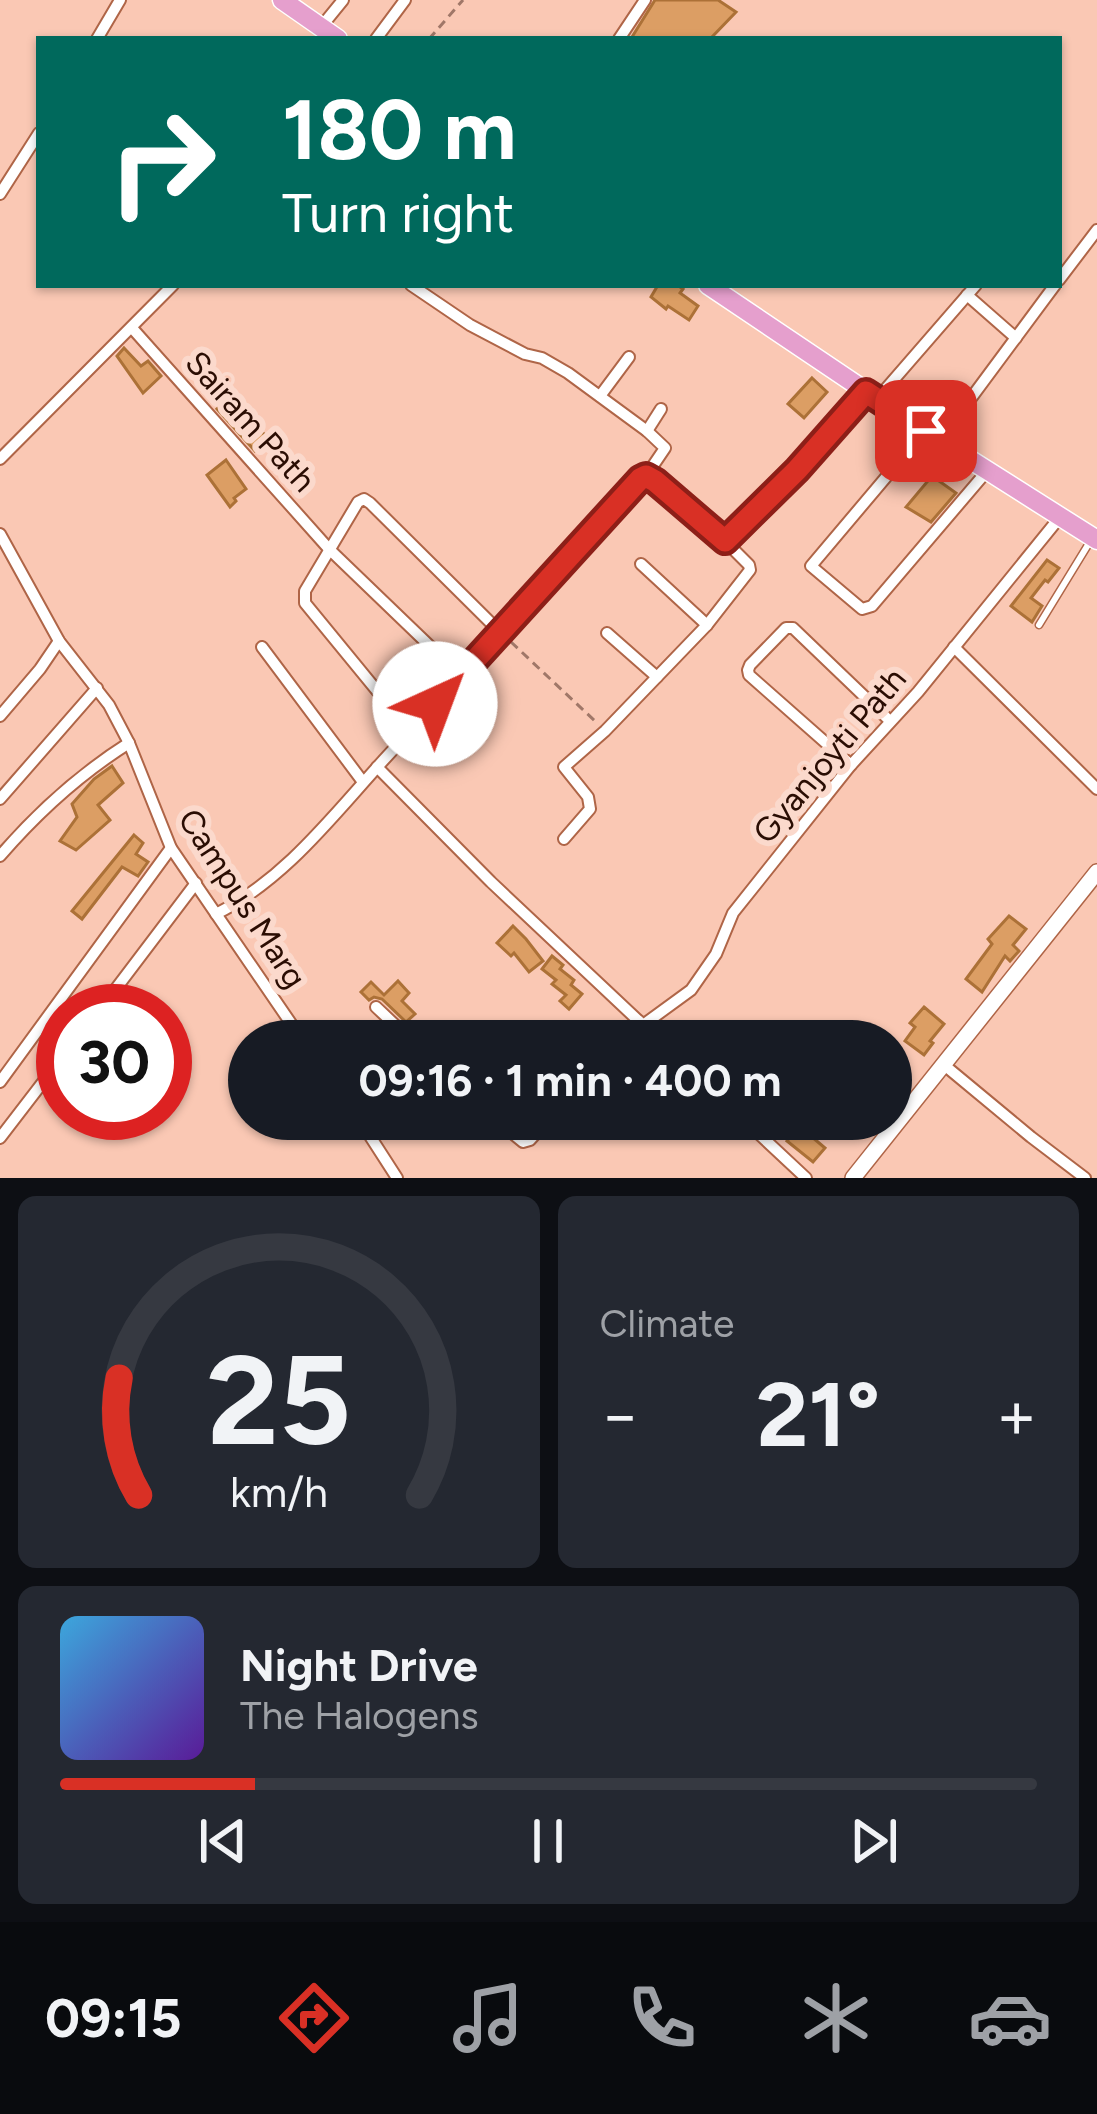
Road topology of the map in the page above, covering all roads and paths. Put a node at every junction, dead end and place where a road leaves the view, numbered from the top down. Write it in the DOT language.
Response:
graph roads {
  1 [pos="120,0"];
  2 [pos="282,0"];
  3 [pos="343,0"];
  4 [pos="405,0"];
  5 [pos="463,0"];
  6 [pos="645,0"];
  7 [pos="330,33"];
  8 [pos="99,36"];
  9 [pos="378,36"];
  10 [pos="431,36"];
  11 [pos="621,36"];
  12 [pos="36,139"];
  13 [pos="0,194"];
  14 [pos="1097,230"];
  15 [pos="1062,256"];
  16 [pos="1071,264"];
  17 [pos="1062,276"];
  18 [pos="170,288"];
  19 [pos="415,288"];
  20 [pos="974,288"];
  21 [pos="1053,288"];
  22 [pos="723,289"];
  23 [pos="967,296"];
  24 [pos="132,328"];
  25 [pos="1016,338"];
  26 [pos="628,357"];
  27 [pos="600,396"];
  28 [pos="871,396"];
  29 [pos="661,409"];
  30 [pos="647,431"];
  31 [pos="933,436"];
  32 [pos="0,460"];
  33 [pos="987,471"];
  34 [pos="646,476"];
  35 [pos="1060,517"];
  36 [pos="0,534"];
  37 [pos="1095,538"];
  38 [pos="725,541"];
  39 [pos="329,549"];
  40 [pos="641,564"];
  41 [pos="1039,625"];
  42 [pos="706,626"];
  43 [pos="501,633"];
  44 [pos="607,633"];
  45 [pos="58,641"];
  46 [pos="262,647"];
  47 [pos="954,647"];
  48 [pos="461,676"];
  49 [pos="657,677"];
  50 [pos="97,688"];
  51 [pos="0,716"];
  52 [pos="890,721"];
  53 [pos="410,731"];
  54 [pos="605,731"];
  55 [pos="129,742"];
  56 [pos="851,765"];
  57 [pos="377,767"];
  58 [pos="363,782"];
  59 [pos="1097,790"];
  60 [pos="0,799"];
  61 [pos="564,839"];
  62 [pos="171,848"];
  63 [pos="0,856"];
  64 [pos="1097,872"];
  65 [pos="196,883"];
  66 [pos="216,914"];
  67 [pos="119,984"];
  68 [pos="376,1007"];
  69 [pos="289,1020"];
  70 [pos="390,1020"];
  71 [pos="638,1020"];
  72 [pos="646,1020"];
  73 [pos="943,1064"];
  74 [pos="0,1082"];
  75 [pos="36,1091"];
  76 [pos="0,1138"];
  77 [pos="373,1140"];
  78 [pos="765,1140"];
  79 [pos="397,1178"];
  80 [pos="806,1178"];
  81 [pos="853,1178"];
  82 [pos="1085,1178"];
  1 -- 8 [label="street"];
  2 -- 7 [label="main road"];
  3 -- 7 [label="street"];
  4 -- 9 [label="street"];
  5 -- 10 [label="path"];
  6 -- 11 [label="street"];
  12 -- 13 [label="street"];
  14 -- 16 [label="street"];
  15 -- 16 [label="street"];
  16 -- 17 [label="street"];
  18 -- 24 [label="street"];
  19 -- 27 [label="street"];
  20 -- 23 [label="street"];
  21 -- 25 [label="street"];
  22 -- 28 [label="main road"];
  23 -- 25 [label="street"];
  23 -- 28 [label="street"];
  24 -- 32 [label="street"];
  24 -- 39 [label="street, Sairam Path"];
  25 -- 31 [label="street"];
  26 -- 27 [label="street"];
  27 -- 30 [label="street"];
  28 -- 31 [label="main road"];
  28 -- 38 [label="street"];
  29 -- 30 [label="street"];
  30 -- 34 [label="street"];
  31 -- 33 [label="main road"];
  31 -- 33 [label="street"];
  33 -- 35 [label="main road"];
  34 -- 38 [label="street"];
  34 -- 43 [label="street"];
  35 -- 37 [label="main road"];
  35 -- 47 [label="street, Gyanjoyti Path"];
  36 -- 45 [label="street, Campus Marg"];
  37 -- 41 [label="lane"];
  38 -- 42 [label="street"];
  39 -- 43 [label="street, Sairam Path"];
  39 -- 48 [label="street"];
  39 -- 53 [label="street, Sairam Path"];
  40 -- 42 [label="street"];
  42 -- 49 [label="street"];
  43 -- 48 [label="street"];
  43 -- 54 [label="path"];
  44 -- 49 [label="street"];
  45 -- 50 [label="street, Campus Marg"];
  45 -- 51 [label="street"];
  46 -- 58 [label="street"];
  47 -- 52 [label="street, Gyanjoyti Path"];
  47 -- 59 [label="street"];
  48 -- 53 [label="street"];
  49 -- 54 [label="street"];
  50 -- 55 [label="street, Campus Marg"];
  50 -- 60 [label="street"];
  52 -- 56 [label="street, Gyanjoyti Path"];
  52 -- 56 [label="street"];
  53 -- 57 [label="street"];
  54 -- 61 [label="street"];
  55 -- 62 [label="street, Campus Marg"];
  55 -- 63 [label="street"];
  56 -- 72 [label="street, Gyanjoyti Path"];
  57 -- 58 [label="street"];
  57 -- 71 [label="street"];
  58 -- 66 [label="street"];
  62 -- 65 [label="street, Campus Marg"];
  62 -- 74 [label="street"];
  64 -- 73 [label="main road"];
  65 -- 66 [label="street, Campus Marg"];
  65 -- 67 [label="street"];
  66 -- 69 [label="street, Campus Marg"];
  68 -- 70 [label="street"];
  73 -- 81 [label="main road"];
  73 -- 82 [label="street"];
  75 -- 76 [label="street"];
  77 -- 79 [label="street"];
  78 -- 80 [label="street"];
}
